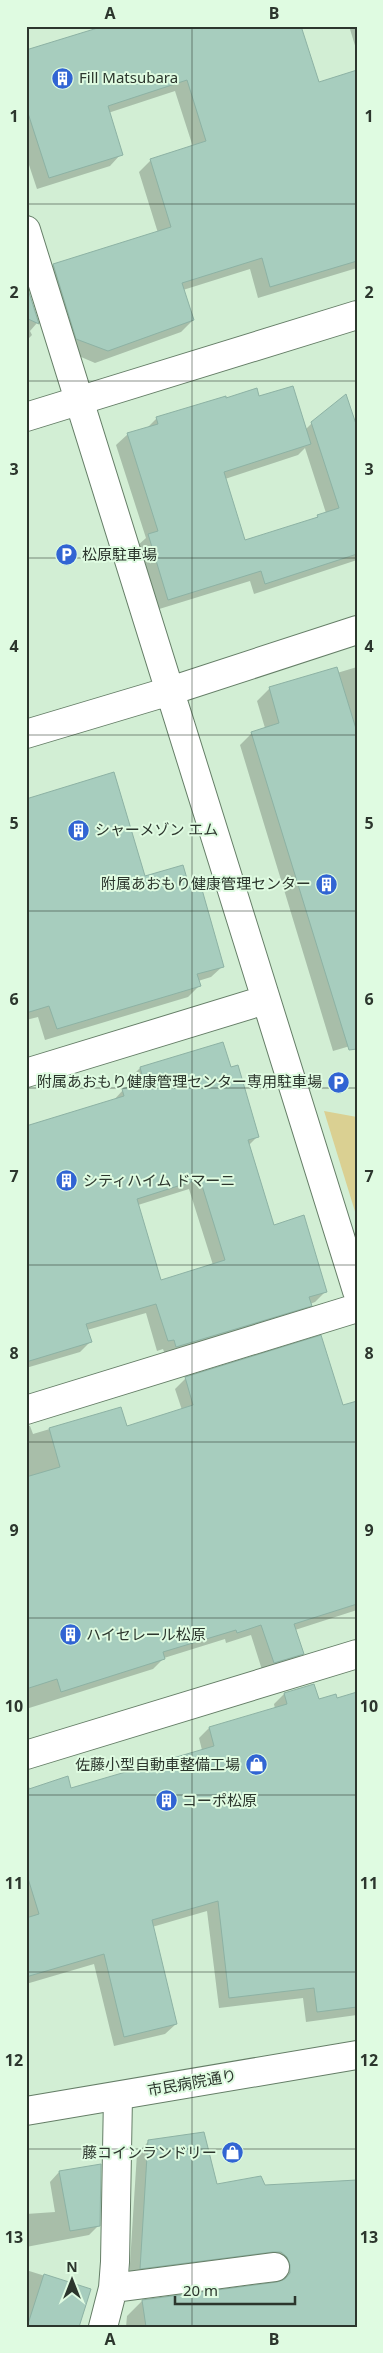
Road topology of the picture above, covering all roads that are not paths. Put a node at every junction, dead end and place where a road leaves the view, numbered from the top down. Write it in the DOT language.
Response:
graph roads {
  1 [pos="26,230"];
  2 [pos="357,315"];
  3 [pos="80,401"];
  4 [pos="26,417"];
  5 [pos="357,630"];
  6 [pos="170,691"];
  7 [pos="26,734"];
  8 [pos="265,1000"];
  9 [pos="26,1073"];
  10 [pos="357,1291"];
  11 [pos="357,1308"];
  12 [pos="26,1410"];
  13 [pos="357,1654"];
  14 [pos="26,1755"];
  15 [pos="357,2055"];
  16 [pos="118,2096"];
  17 [pos="26,2111"];
  18 [pos="275,2267"];
  19 [pos="113,2288"];
  20 [pos="103,2327"];
  1 -- 3 [label="street"];
  2 -- 3 [label="street"];
  3 -- 4 [label="street"];
  3 -- 6 [label="street"];
  5 -- 6 [label="street"];
  6 -- 7 [label="street"];
  6 -- 8 [label="street"];
  8 -- 9 [label="street"];
  8 -- 10 [label="street"];
  11 -- 12 [label="street"];
  13 -- 14 [label="street"];
  15 -- 16 [label="street, 市民病院通り"];
  16 -- 17 [label="street, 市民病院通り"];
  16 -- 19 [label="street"];
  18 -- 19 [label="street"];
  19 -- 20 [label="street"];
}
